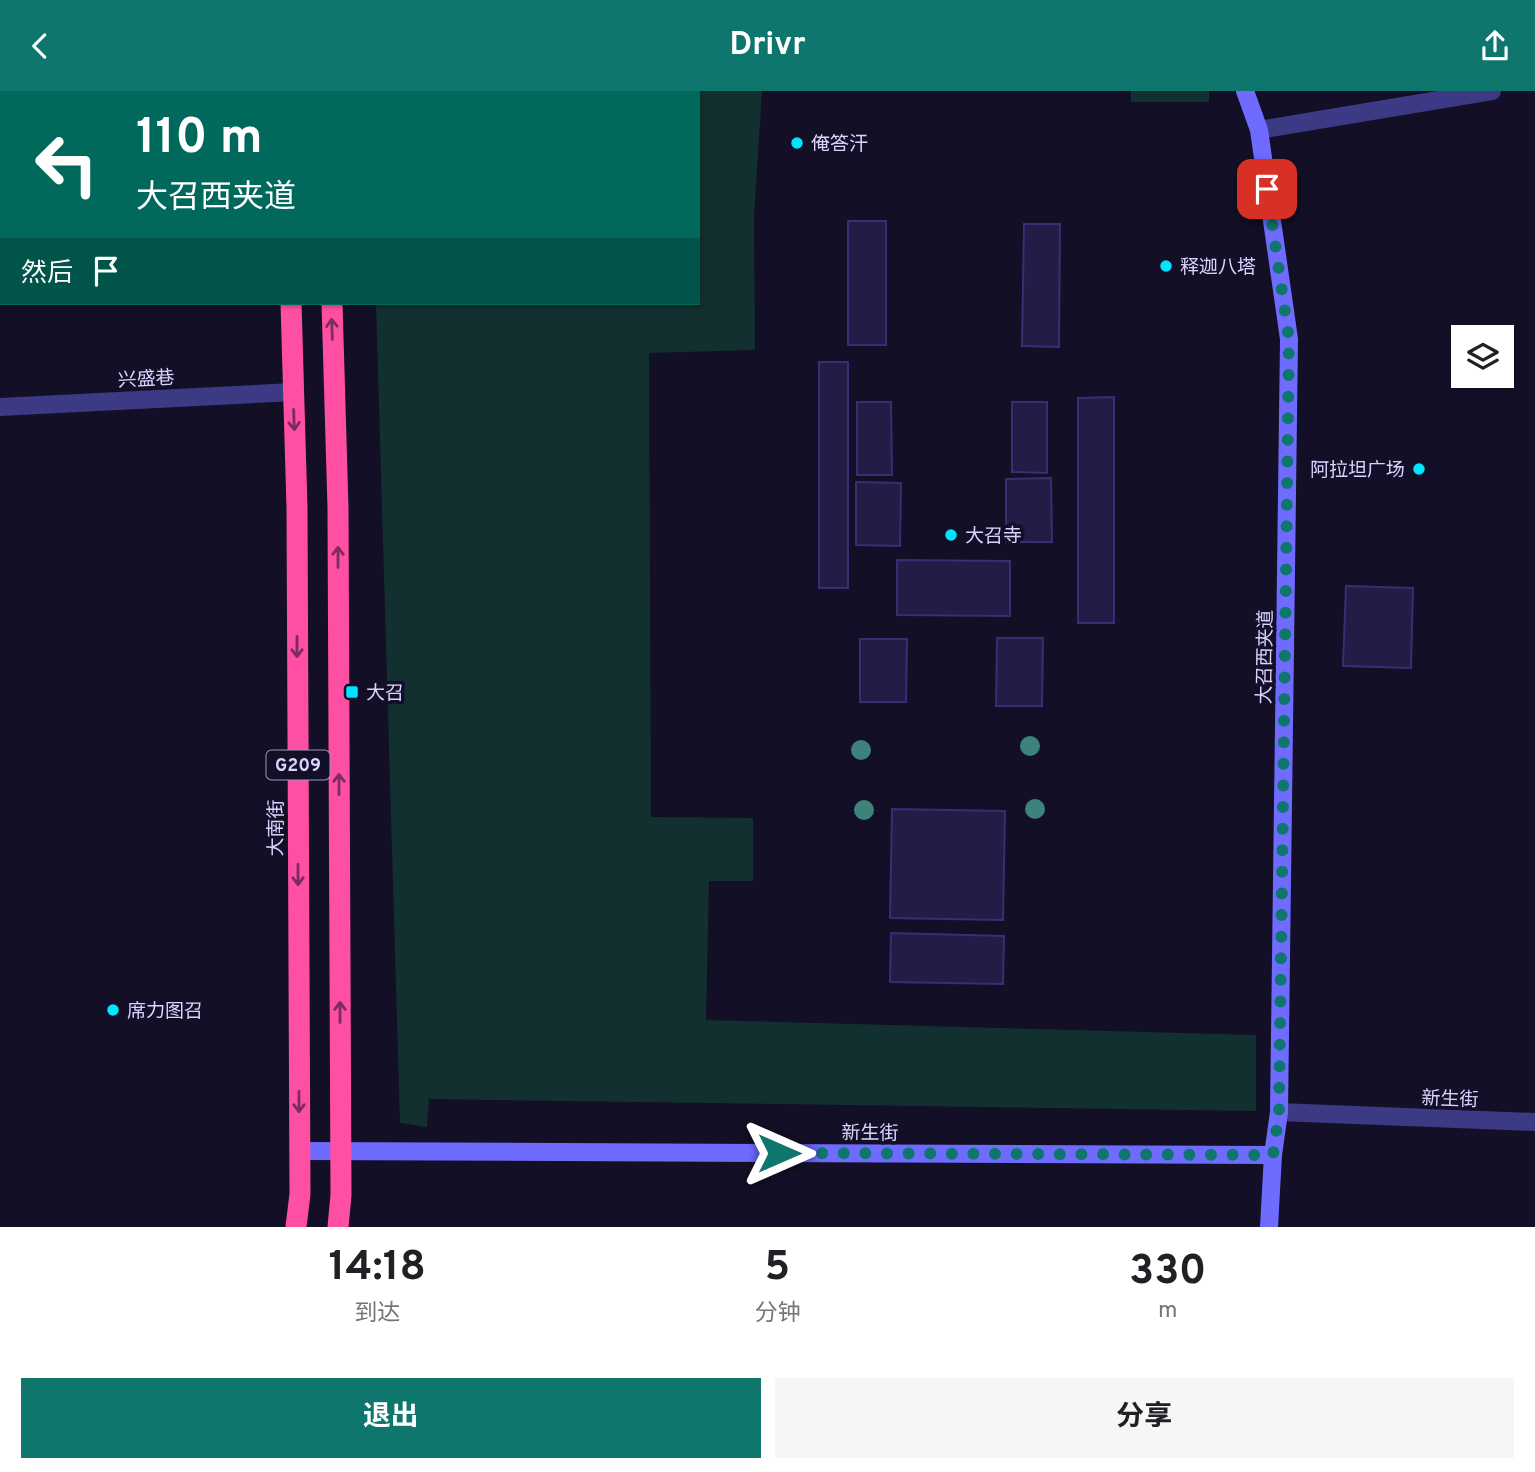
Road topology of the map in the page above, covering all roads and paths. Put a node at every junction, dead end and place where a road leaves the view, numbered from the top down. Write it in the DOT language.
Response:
graph roads {
  1 [pos="1245,91"];
  2 [pos="1492,91"];
  3 [pos="1259,130"];
  4 [pos="290,305"];
  5 [pos="332,305"];
  6 [pos="293,392"];
  7 [pos="0,407"];
  8 [pos="1279,1112"];
  9 [pos="1535,1122"];
  10 [pos="341,1150"];
  11 [pos="299,1151"];
  12 [pos="1273,1155"];
  13 [pos="296,1227"];
  14 [pos="338,1227"];
  15 [pos="1269,1227"];
  1 -- 3 [label="street, 大召西夹道"];
  2 -- 3 [label="street"];
  3 -- 8 [label="street, 大召西夹道"];
  4 -- 6 [label="highway, 大南街 / G209"];
  10 -- 5 [label="highway, G209, one-way"];
  6 -- 7 [label="street, 兴盛巷"];
  6 -- 11 [label="highway, 大南街 / G209, one-way"];
  8 -- 9 [label="street, 新生街"];
  8 -- 12 [label="street, 大召西夹道"];
  10 -- 11 [label="street, 新生街"];
  10 -- 12 [label="street, 新生街"];
  10 -- 14 [label="highway, G209"];
  11 -- 13 [label="highway, 大南街 / G209"];
  12 -- 15 [label="street, 大召西夹道"];
}
